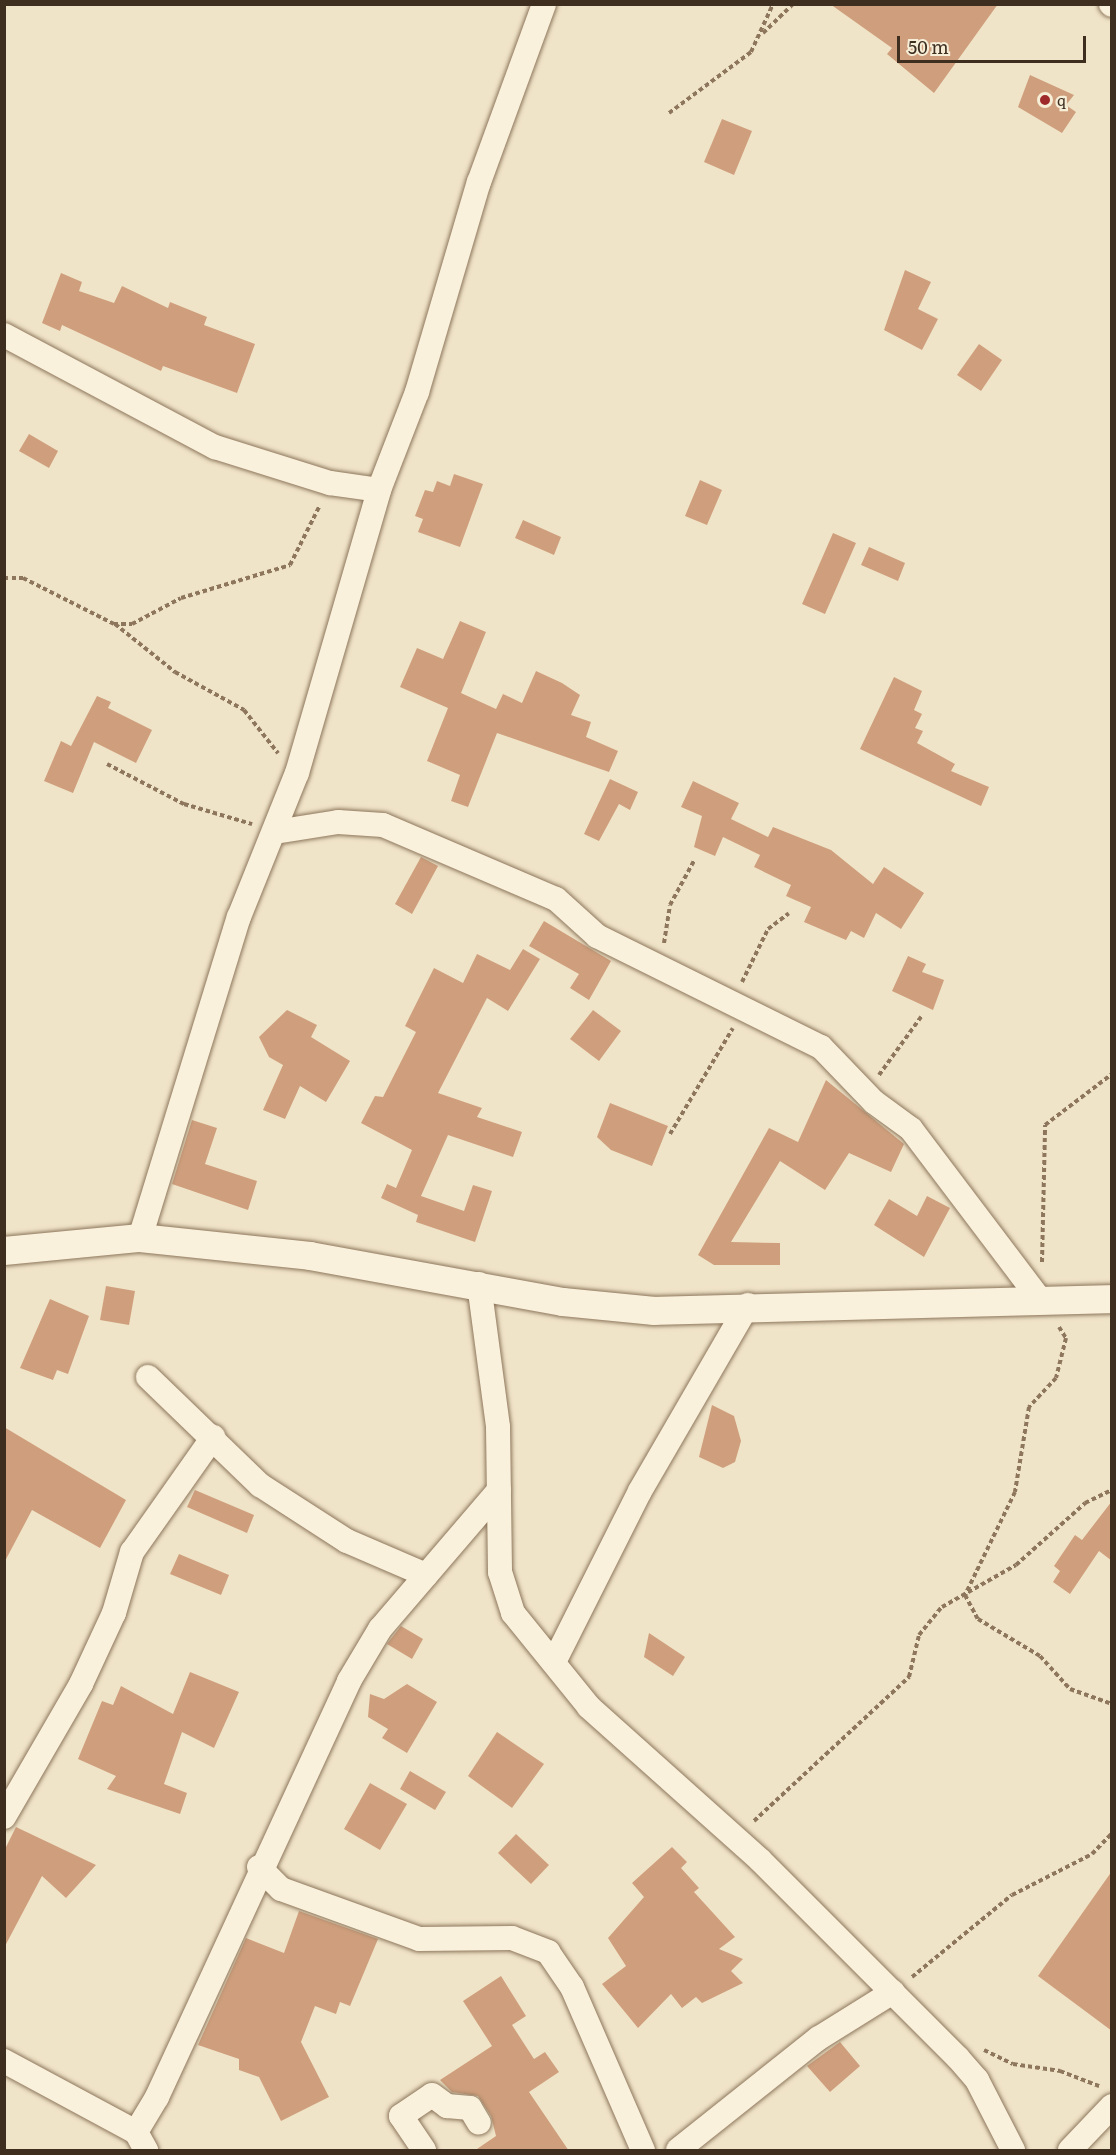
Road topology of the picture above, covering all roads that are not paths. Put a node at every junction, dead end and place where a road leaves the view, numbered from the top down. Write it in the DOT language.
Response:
graph roads {
  1 [pos="544,4"];
  2 [pos="4,335"];
  3 [pos="379,490"];
  4 [pos="275,832"];
  5 [pos="140,1238"];
  6 [pos="4,1251"];
  7 [pos="479,1284"];
  8 [pos="1112,1299"];
  9 [pos="1042,1302"];
  10 [pos="748,1305"];
  11 [pos="148,1377"];
  12 [pos="213,1437"];
  13 [pos="499,1490"];
  14 [pos="426,1575"];
  15 [pos="554,1662"];
  16 [pos="4,1817"];
  17 [pos="259,1867"];
  18 [pos="893,1992"];
  19 [pos="4,2061"];
  20 [pos="1112,2106"];
  21 [pos="479,2123"];
  22 [pos="141,2141"];
  23 [pos="424,2151"];
  24 [pos="643,2151"];
  25 [pos="678,2151"];
  26 [pos="1013,2151"];
  27 [pos="1070,2151"];
  1 -- 3 [label="street"];
  2 -- 3 [label="street"];
  3 -- 4 [label="street"];
  4 -- 5 [label="street"];
  4 -- 9 [label="street"];
  5 -- 6 [label="street"];
  5 -- 7 [label="street"];
  7 -- 10 [label="street"];
  7 -- 13 [label="street"];
  8 -- 9 [label="street"];
  9 -- 10 [label="street"];
  10 -- 15 [label="street"];
  11 -- 12 [label="street"];
  12 -- 14 [label="street"];
  12 -- 16 [label="street"];
  13 -- 14 [label="street"];
  13 -- 15 [label="street"];
  14 -- 17 [label="street"];
  15 -- 18 [label="street"];
  17 -- 22 [label="street"];
  17 -- 24 [label="street"];
  18 -- 25 [label="street"];
  18 -- 26 [label="street"];
  19 -- 22 [label="street"];
  20 -- 27 [label="street"];
  21 -- 23 [label="street"];
}
